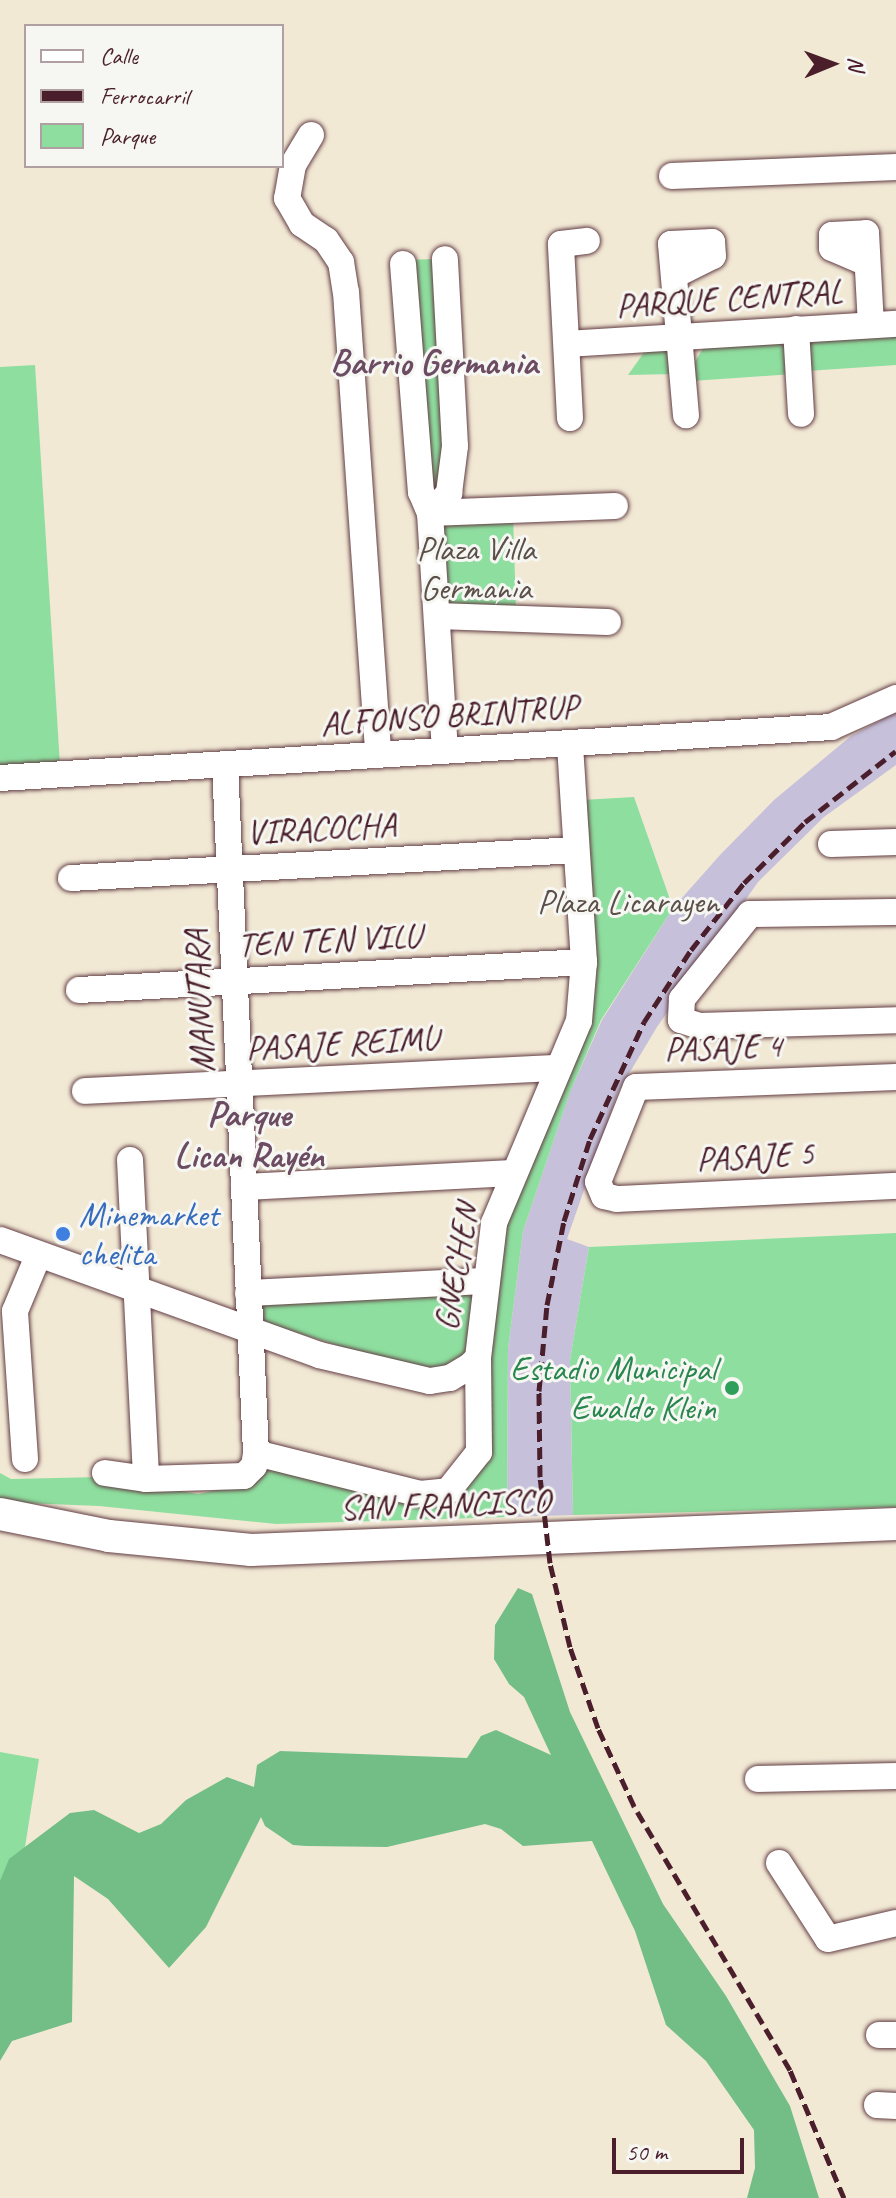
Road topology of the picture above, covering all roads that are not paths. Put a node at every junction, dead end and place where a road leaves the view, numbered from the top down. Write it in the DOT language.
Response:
graph roads {
  1 [pos="311,135"];
  2 [pos="896,167"];
  3 [pos="672,176"];
  4 [pos="587,241"];
  5 [pos="867,263"];
  6 [pos="675,275"];
  7 [pos="883,324"];
  8 [pos="796,329"];
  9 [pos="682,337"];
  10 [pos="567,344"];
  11 [pos="801,414"];
  12 [pos="686,415"];
  13 [pos="570,418"];
  14 [pos="615,506"];
  15 [pos="430,513"];
  16 [pos="437,616"];
  17 [pos="608,622"];
  18 [pos="896,698"];
  19 [pos="570,743"];
  20 [pos="445,751"];
  21 [pos="378,755"];
  22 [pos="225,765"];
  23 [pos="0,778"];
  24 [pos="896,842"];
  25 [pos="831,844"];
  26 [pos="576,850"];
  27 [pos="229,869"];
  28 [pos="71,878"];
  29 [pos="896,912"];
  30 [pos="584,962"];
  31 [pos="234,981"];
  32 [pos="79,990"];
  33 [pos="896,1020"];
  34 [pos="556,1068"];
  35 [pos="896,1077"];
  36 [pos="239,1084"];
  37 [pos="85,1091"];
  38 [pos="130,1160"];
  39 [pos="514,1173"];
  40 [pos="896,1186"];
  41 [pos="244,1187"];
  42 [pos="617,1199"];
  43 [pos="0,1240"];
  44 [pos="38,1256"];
  45 [pos="485,1281"];
  46 [pos="137,1293"];
  47 [pos="248,1293"];
  48 [pos="250,1331"];
  49 [pos="478,1358"];
  50 [pos="256,1453"];
  51 [pos="25,1459"];
  52 [pos="105,1473"];
  53 [pos="146,1479"];
  54 [pos="0,1514"];
  55 [pos="896,1524"];
  56 [pos="896,1776"];
  57 [pos="758,1779"];
  58 [pos="779,1863"];
  59 [pos="896,1923"];
  1 -- 21 [label="street"];
  2 -- 3 [label="street"];
  4 -- 10 [label="street"];
  5 -- 7 [label="street"];
  6 -- 9 [label="street"];
  7 -- 8 [label="street, PARQUE CENTRAL"];
  8 -- 9 [label="street, PARQUE CENTRAL"];
  8 -- 11 [label="street"];
  9 -- 10 [label="street, PARQUE CENTRAL"];
  9 -- 12 [label="street"];
  10 -- 13 [label="street"];
  14 -- 15 [label="street"];
  15 -- 15 [label="street"];
  15 -- 16 [label="street"];
  16 -- 17 [label="street"];
  16 -- 20 [label="street"];
  18 -- 19 [label="street, ALFONSO BRINTRUP"];
  19 -- 20 [label="street, ALFONSO BRINTRUP"];
  19 -- 26 [label="street, GNECHEN"];
  20 -- 21 [label="street, ALFONSO BRINTRUP"];
  21 -- 22 [label="street, ALFONSO BRINTRUP"];
  22 -- 23 [label="street, ALFONSO BRINTRUP"];
  22 -- 27 [label="street, MANUTARA"];
  24 -- 25 [label="street"];
  26 -- 27 [label="street, VIRACOCHA"];
  26 -- 30 [label="street, GNECHEN"];
  27 -- 28 [label="street, VIRACOCHA"];
  27 -- 31 [label="street, MANUTARA"];
  29 -- 33 [label="street"];
  30 -- 31 [label="street, TEN TEN VILU"];
  30 -- 34 [label="street, GNECHEN"];
  31 -- 32 [label="street, TEN TEN VILU"];
  31 -- 36 [label="street, MANUTARA"];
  34 -- 36 [label="street, PASAJE REIMU"];
  34 -- 39 [label="street, GNECHEN"];
  35 -- 42 [label="street, PASAJE 4"];
  36 -- 37 [label="street, PASAJE REIMU"];
  36 -- 41 [label="street, MANUTARA"];
  38 -- 46 [label="street"];
  39 -- 41 [label="street"];
  39 -- 45 [label="street, GNECHEN"];
  40 -- 42 [label="street, PASAJE 5"];
  41 -- 47 [label="street, MANUTARA"];
  43 -- 44 [label="street, GNECHEN"];
  44 -- 46 [label="street, GNECHEN"];
  44 -- 51 [label="street"];
  45 -- 47 [label="street"];
  45 -- 49 [label="street, GNECHEN"];
  46 -- 48 [label="street, GNECHEN"];
  46 -- 53 [label="street"];
  47 -- 48 [label="street, MANUTARA"];
  48 -- 49 [label="street, GNECHEN"];
  48 -- 50 [label="street, MANUTARA"];
  49 -- 50 [label="street"];
  50 -- 53 [label="street"];
  52 -- 53 [label="street"];
  54 -- 55 [label="main road, SAN FRANCISCO"];
  56 -- 57 [label="street"];
  58 -- 59 [label="street"];
}
